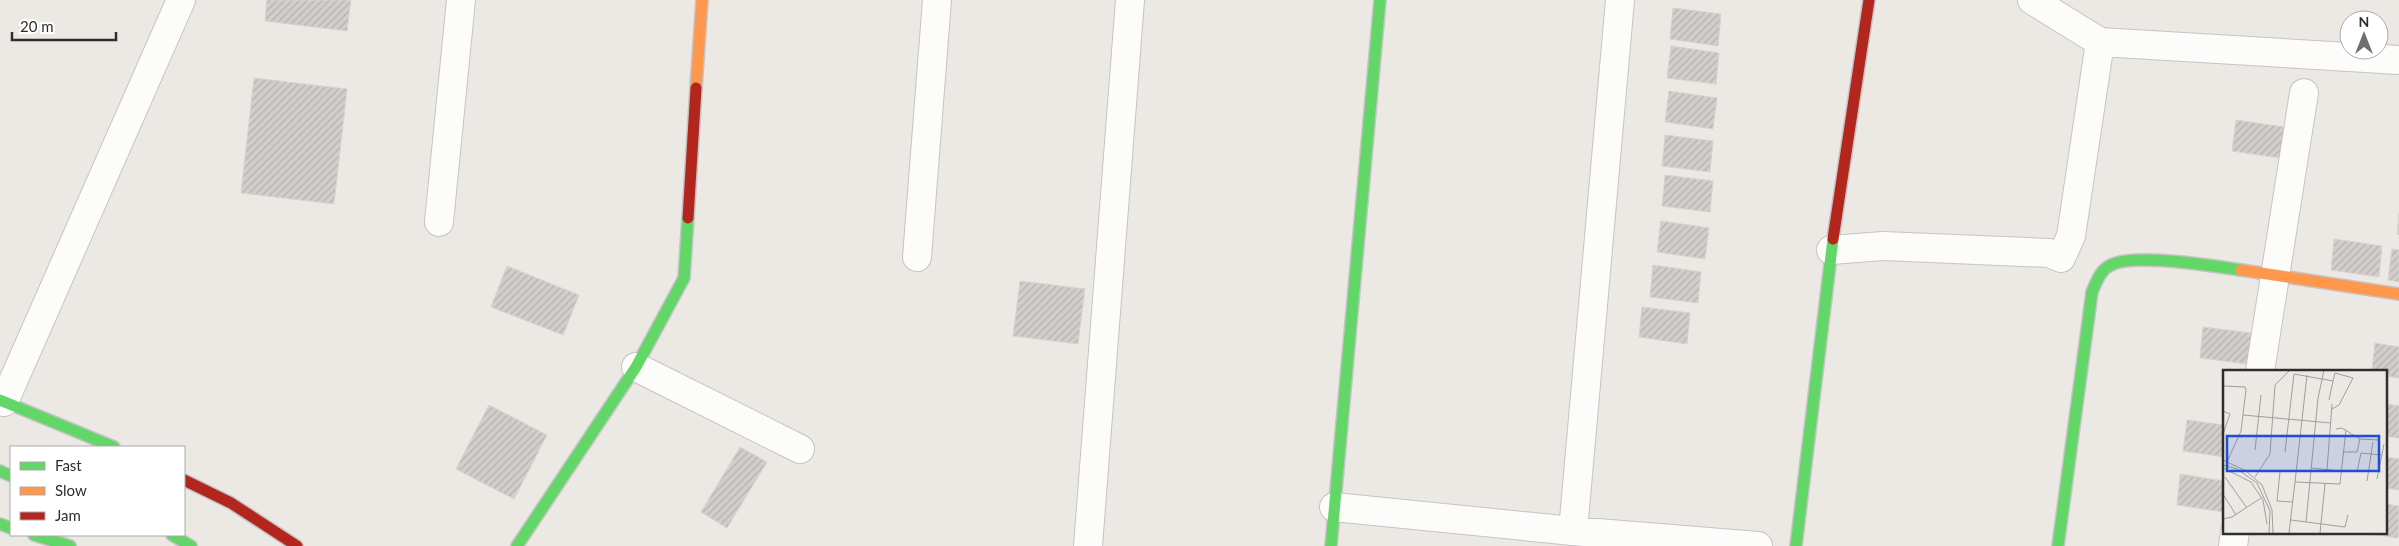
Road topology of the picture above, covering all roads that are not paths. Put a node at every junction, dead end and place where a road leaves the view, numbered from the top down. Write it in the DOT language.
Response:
graph roads {
  1 [pos="181,0"];
  2 [pos="461,0"];
  3 [pos="702,0"];
  4 [pos="937,0"];
  5 [pos="1130,0"];
  6 [pos="1380,0"];
  7 [pos="1620,0"];
  8 [pos="1869,0"];
  9 [pos="2032,0"];
  10 [pos="2100,42"];
  11 [pos="2399,60"];
  12 [pos="2304,93"];
  13 [pos="440,222"];
  14 [pos="1831,250"];
  15 [pos="917,257"];
  16 [pos="2275,274"];
  17 [pos="2399,294"];
  18 [pos="636,367"];
  19 [pos="2260,370"];
  20 [pos="2,401"];
  21 [pos="112,446"];
  22 [pos="800,449"];
  23 [pos="185,480"];
  24 [pos="1334,507"];
  25 [pos="1573,531"];
  26 [pos="37,536"];
  27 [pos="174,536"];
  28 [pos="70,546"];
  29 [pos="191,546"];
  30 [pos="297,546"];
  31 [pos="517,546"];
  32 [pos="1088,546"];
  33 [pos="1330,546"];
  34 [pos="1758,546"];
  35 [pos="1796,546"];
  36 [pos="2058,546"];
  1 -- 20 [label="street"];
  2 -- 13 [label="street"];
  3 -- 18 [label="street"];
  4 -- 15 [label="street"];
  5 -- 32 [label="street"];
  6 -- 24 [label="street"];
  7 -- 25 [label="street"];
  8 -- 14 [label="street"];
  9 -- 10 [label="street"];
  10 -- 11 [label="street"];
  10 -- 14 [label="street"];
  12 -- 16 [label="street"];
  14 -- 35 [label="street"];
  16 -- 17 [label="street"];
  16 -- 19 [label="street"];
  16 -- 36 [label="street"];
  18 -- 22 [label="street"];
  18 -- 31 [label="street"];
  20 -- 21 [label="street"];
  23 -- 30 [label="street"];
  24 -- 25 [label="street"];
  24 -- 33 [label="street"];
  25 -- 34 [label="street"];
  26 -- 28 [label="street"];
  27 -- 29 [label="street"];
}
